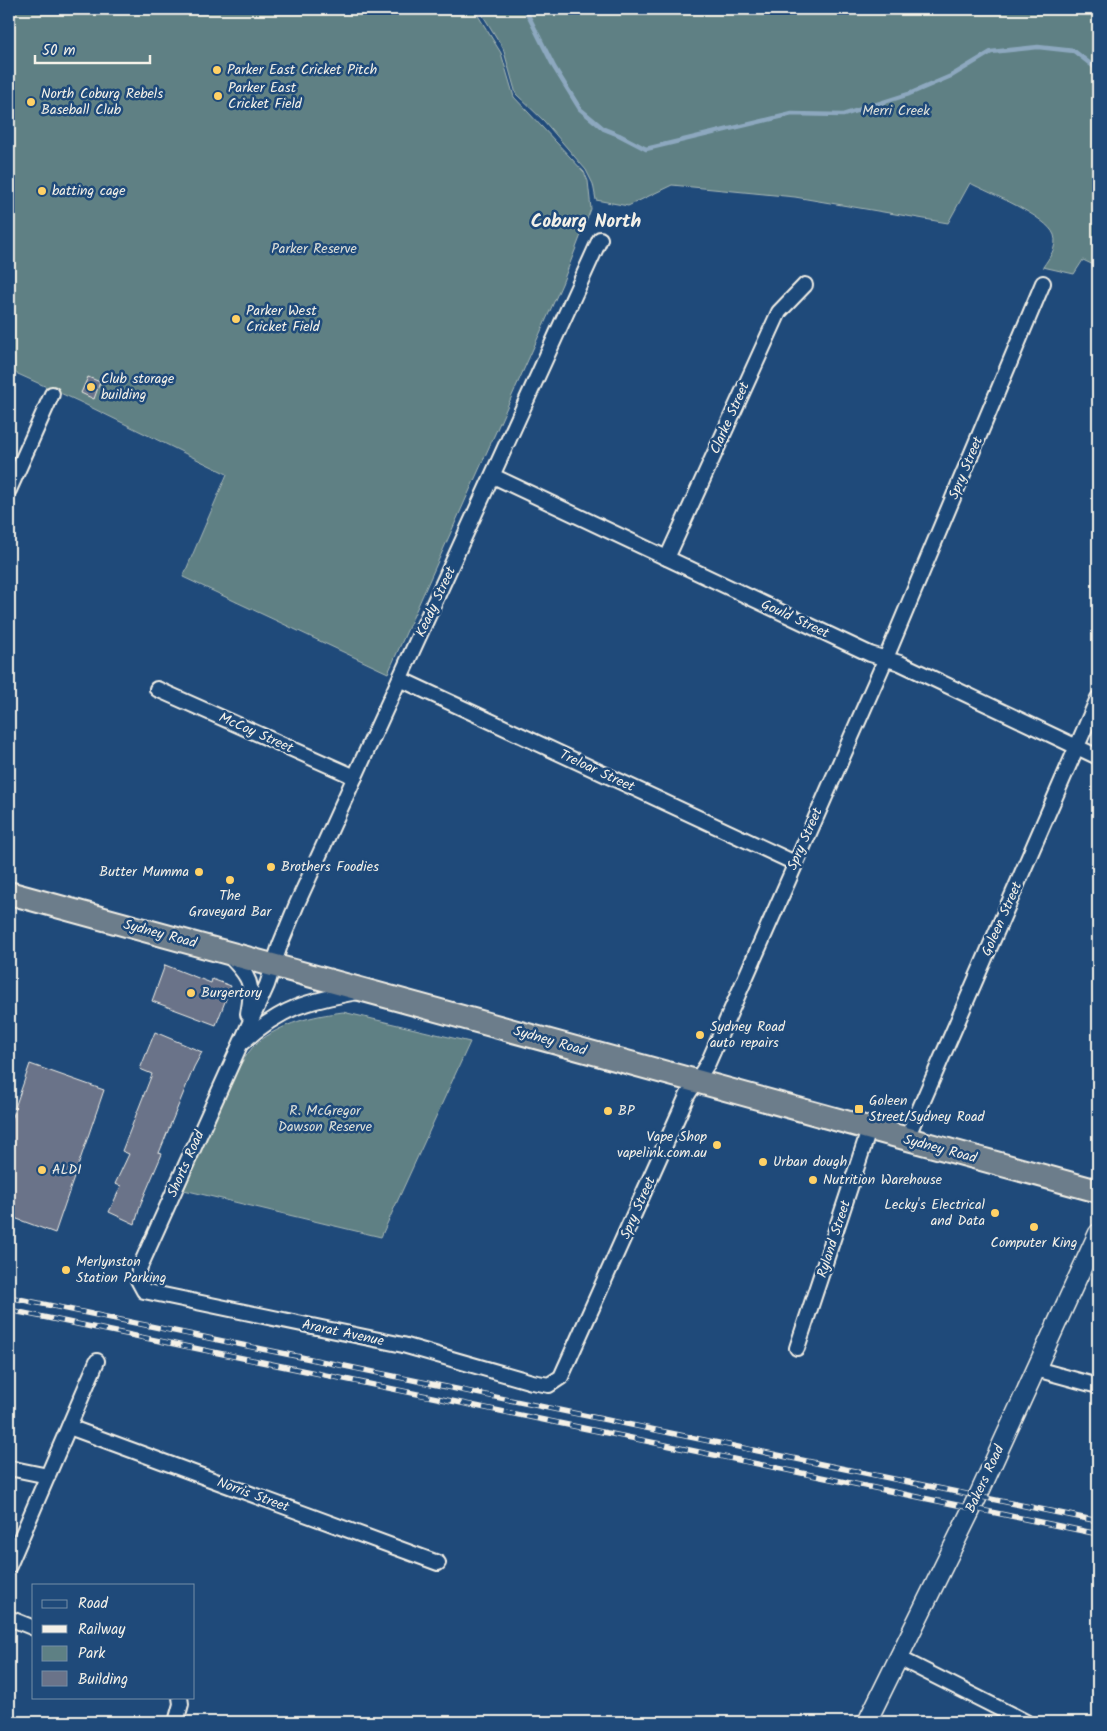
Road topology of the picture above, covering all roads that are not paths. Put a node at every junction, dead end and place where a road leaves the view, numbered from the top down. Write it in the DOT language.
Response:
graph roads {
  1 [pos="600,239"];
  2 [pos="1043,282"];
  3 [pos="805,285"];
  4 [pos="52,394"];
  5 [pos="493,476"];
  6 [pos="9,490"];
  7 [pos="667,558"];
  8 [pos="886,658"];
  9 [pos="400,679"];
  10 [pos="158,689"];
  11 [pos="1098,698"];
  12 [pos="1077,747"];
  13 [pos="1098,757"];
  14 [pos="355,777"];
  15 [pos="795,863"];
  16 [pos="9,893"];
  17 [pos="222,950"];
  18 [pos="274,965"];
  19 [pos="369,990"];
  20 [pos="242,1038"];
  21 [pos="697,1082"];
  22 [pos="870,1130"];
  23 [pos="906,1140"];
  24 [pos="1096,1193"];
  25 [pos="1098,1233"];
  26 [pos="1098,1255"];
  27 [pos="1078,1276"];
  28 [pos="139,1284"];
  29 [pos="798,1348"];
  30 [pos="97,1361"];
  31 [pos="1036,1369"];
  32 [pos="549,1385"];
  33 [pos="1098,1386"];
  34 [pos="69,1426"];
  35 [pos="9,1468"];
  36 [pos="48,1476"];
  37 [pos="438,1563"];
  38 [pos="9,1566"];
  39 [pos="9,1618"];
  40 [pos="32,1627"];
  41 [pos="899,1658"];
  42 [pos="180,1698"];
  43 [pos="176,1722"];
  44 [pos="867,1722"];
  45 [pos="1026,1722"];
  1 -- 5 [label="street, Keady Street"];
  2 -- 8 [label="street, Spry Street"];
  3 -- 7 [label="street, Clarke Street"];
  4 -- 6 [label="street"];
  5 -- 7 [label="street, Gould Street"];
  5 -- 9 [label="street, Keady Street"];
  7 -- 8 [label="street, Gould Street"];
  8 -- 12 [label="street, Gould Street"];
  8 -- 15 [label="street, Spry Street"];
  9 -- 14 [label="street, Keady Street"];
  9 -- 15 [label="street, Treloar Street"];
  10 -- 14 [label="street, McCoy Street"];
  11 -- 12 [label="street, Goleen Street"];
  12 -- 13 [label="street, Gould Street"];
  12 -- 23 [label="street, Goleen Street"];
  14 -- 18 [label="street, Keady Street"];
  15 -- 21 [label="street, Spry Street"];
  16 -- 17 [label="highway, Sydney Road"];
  17 -- 18 [label="highway, Sydney Road"];
  17 -- 20 [label="street, Shorts Road"];
  18 -- 19 [label="highway, Sydney Road"];
  18 -- 20 [label="street, Shorts Road"];
  19 -- 20 [label="street, Shorts Road"];
  19 -- 21 [label="highway, Sydney Road"];
  20 -- 28 [label="street, Shorts Road"];
  21 -- 22 [label="highway, Sydney Road"];
  21 -- 32 [label="street, Spry Street"];
  22 -- 23 [label="highway, Sydney Road"];
  22 -- 29 [label="street, Ryland Street"];
  23 -- 24 [label="highway, Sydney Road"];
  25 -- 27 [label="street, Bakers Road"];
  26 -- 27 [label="street"];
  27 -- 31 [label="street, Bakers Road"];
  28 -- 32 [label="street, Ararat Avenue"];
  30 -- 34 [label="street"];
  31 -- 33 [label="street"];
  31 -- 41 [label="street, Bakers Road"];
  34 -- 36 [label="street"];
  34 -- 37 [label="street, Norris Street"];
  35 -- 36 [label="street"];
  36 -- 38 [label="street"];
  39 -- 40 [label="street"];
  41 -- 44 [label="street, Bakers Road"];
  41 -- 45 [label="street"];
  42 -- 43 [label="street"];
}
